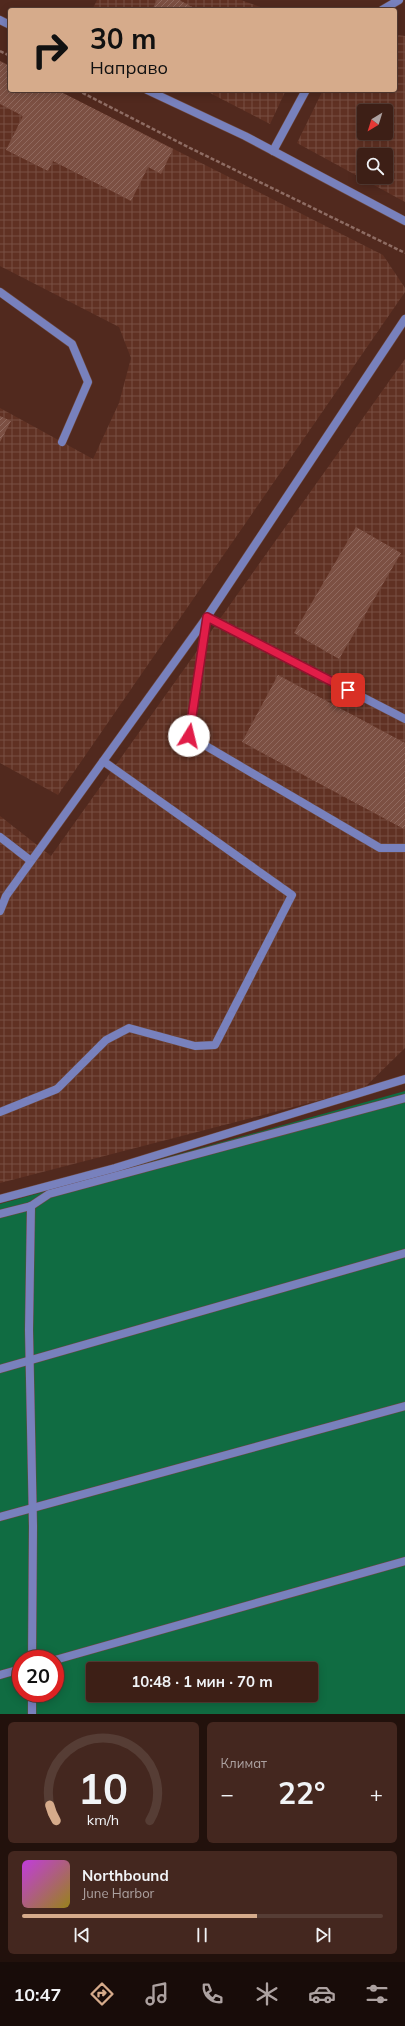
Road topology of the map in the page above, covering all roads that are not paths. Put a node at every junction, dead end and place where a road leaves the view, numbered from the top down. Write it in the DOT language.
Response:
graph roads {
  1 [pos="399,0"];
  2 [pos="385,8"];
  3 [pos="152,92"];
  4 [pos="305,92"];
  5 [pos="273,151"];
  6 [pos="405,220"];
  7 [pos="0,292"];
  8 [pos="404,321"];
  9 [pos="62,442"];
  10 [pos="207,617"];
  11 [pos="405,719"];
  12 [pos="104,761"];
  13 [pos="0,837"];
  14 [pos="405,848"];
  15 [pos="31,861"];
  16 [pos="0,911"];
  17 [pos="405,1079"];
  18 [pos="405,1098"];
  19 [pos="0,1112"];
  20 [pos="0,1199"];
  21 [pos="31,1206"];
  22 [pos="0,1214"];
  23 [pos="405,1253"];
  24 [pos="30,1361"];
  25 [pos="0,1369"];
  26 [pos="405,1406"];
  27 [pos="33,1508"];
  28 [pos="0,1517"];
  29 [pos="405,1561"];
  30 [pos="32,1650"];
  31 [pos="64,1657"];
  32 [pos="12,1672"];
  33 [pos="0,1675"];
  34 [pos="32,1702"];
  35 [pos="32,1714"];
  1 -- 2 [label="street"];
  3 -- 5 [label="street"];
  4 -- 5 [label="street"];
  5 -- 6 [label="street"];
  7 -- 9 [label="street"];
  8 -- 10 [label="street"];
  10 -- 11 [label="street"];
  10 -- 12 [label="street"];
  10 -- 14 [label="street"];
  12 -- 15 [label="street"];
  12 -- 19 [label="street"];
  13 -- 15 [label="street"];
  15 -- 16 [label="street"];
  17 -- 20 [label="street"];
  18 -- 21 [label="street"];
  21 -- 22 [label="street"];
  21 -- 24 [label="street"];
  23 -- 24 [label="street"];
  24 -- 25 [label="street"];
  24 -- 27 [label="street"];
  26 -- 27 [label="street"];
  27 -- 28 [label="street"];
  27 -- 30 [label="street"];
  29 -- 31 [label="street"];
  32 -- 33 [label="street"];
  34 -- 35 [label="street"];
}
